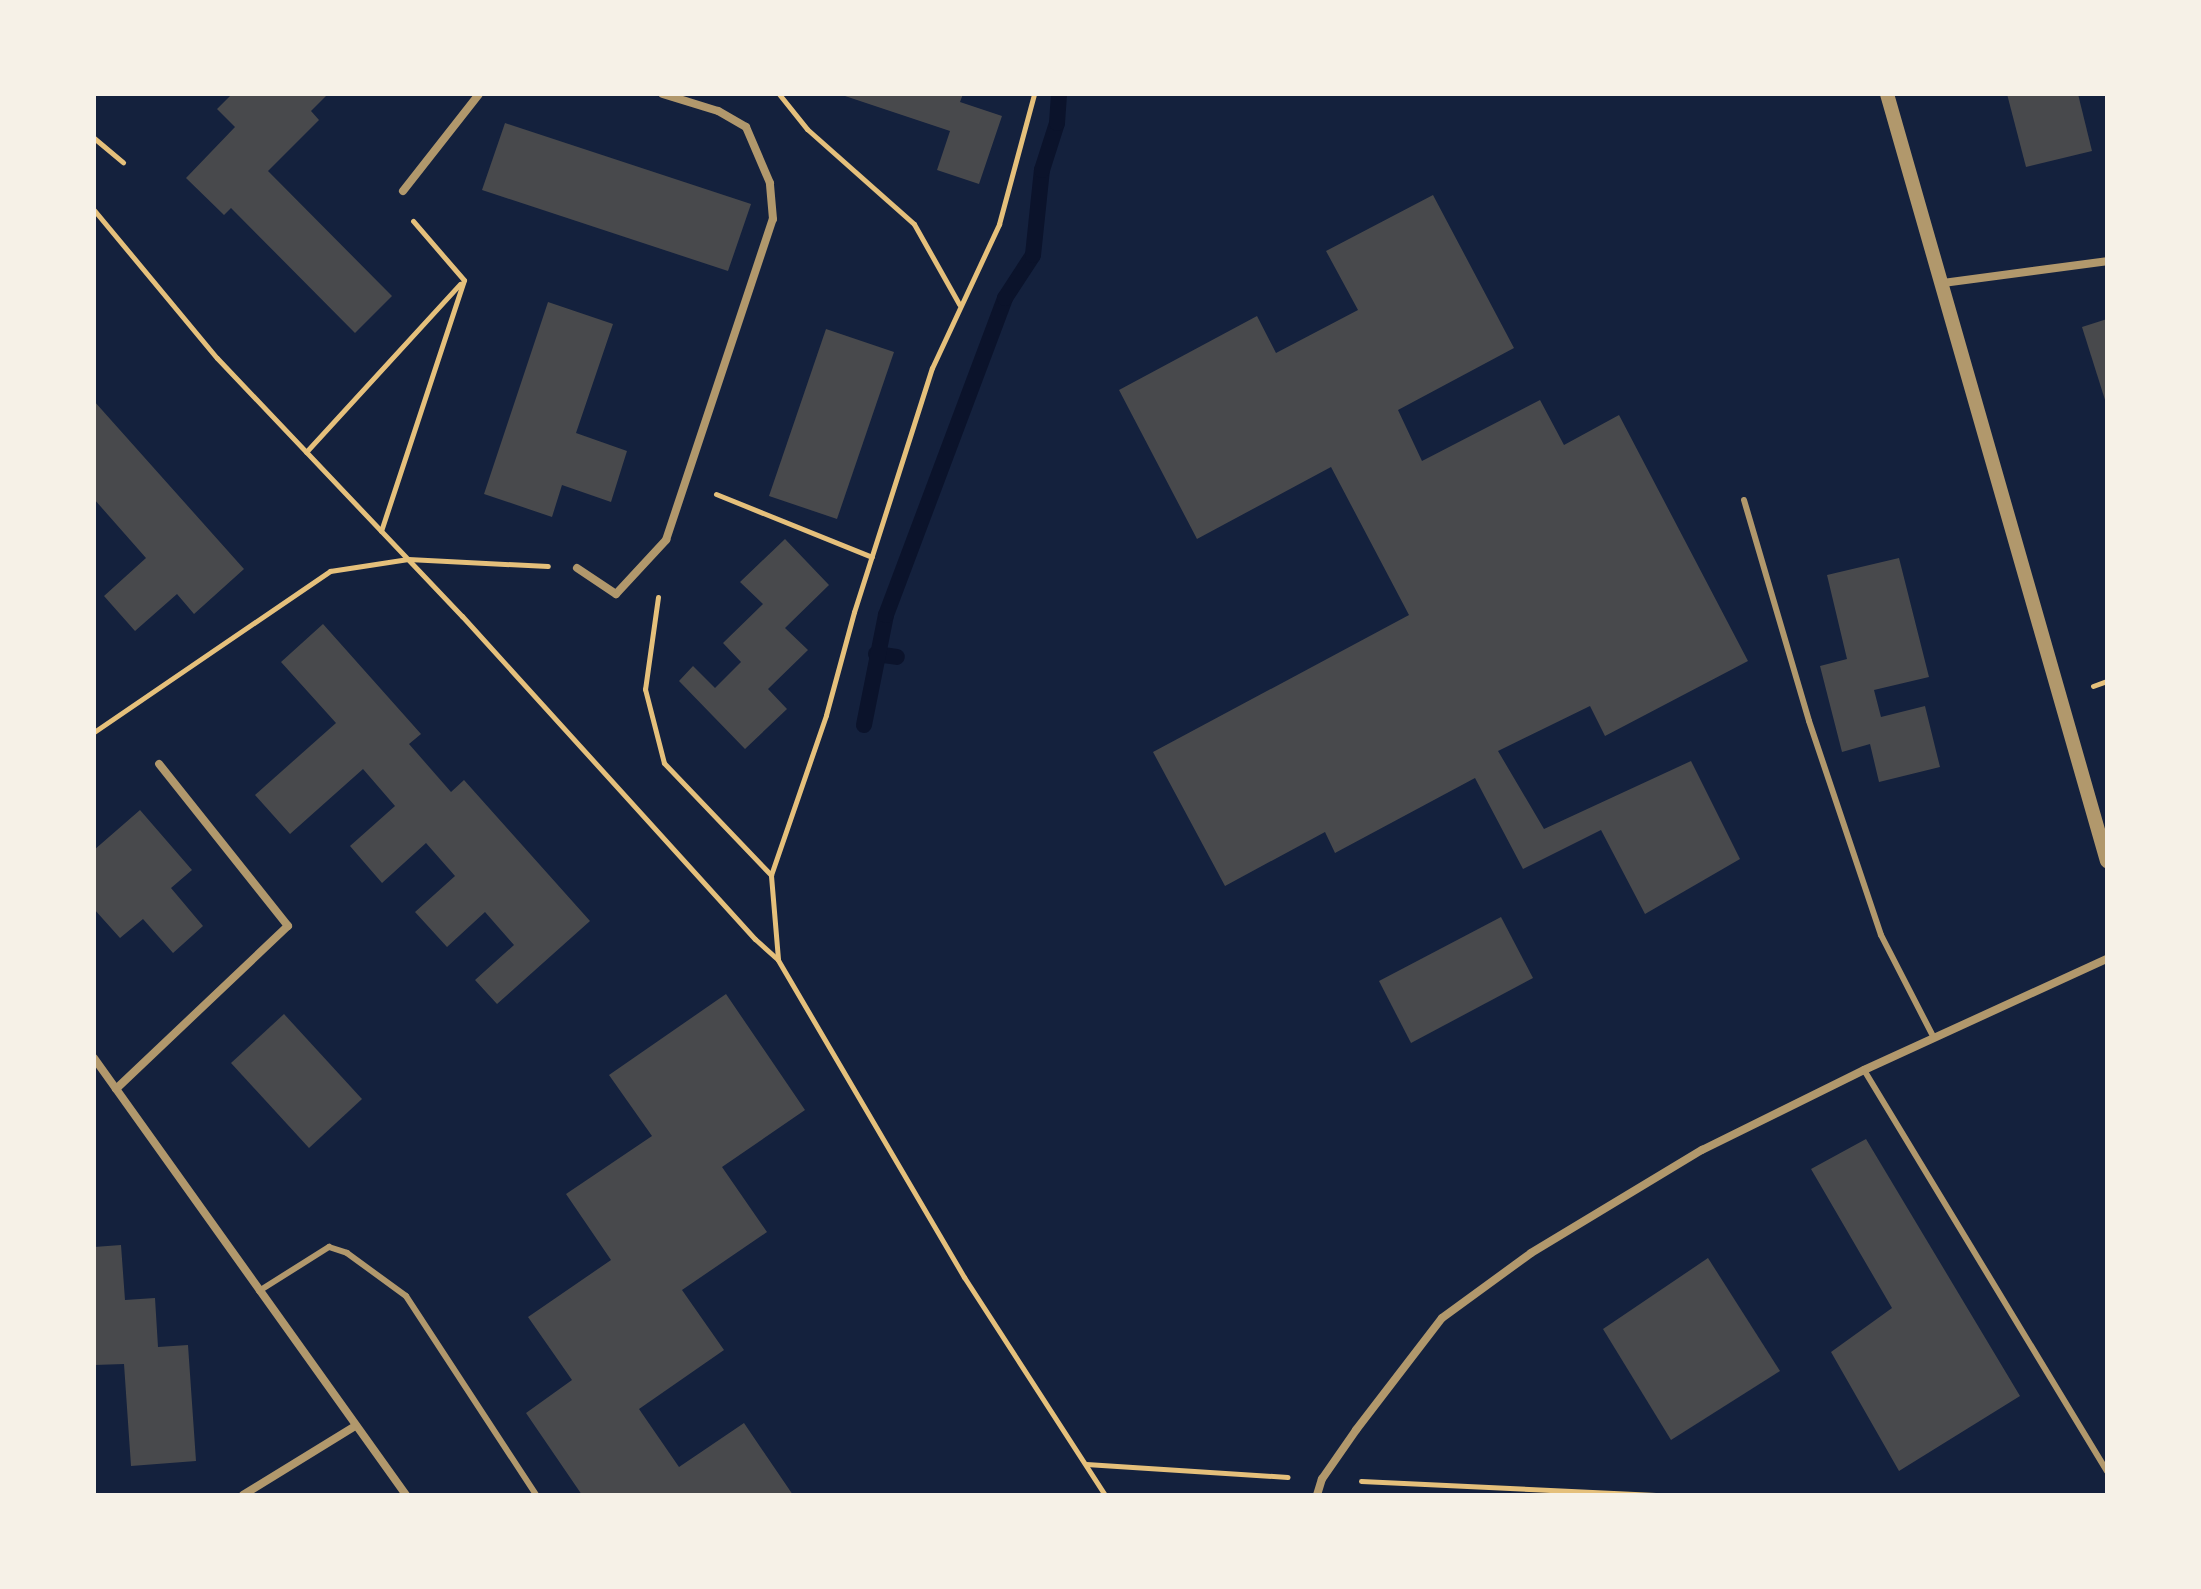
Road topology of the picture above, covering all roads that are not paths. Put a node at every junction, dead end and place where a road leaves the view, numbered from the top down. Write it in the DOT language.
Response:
graph roads {
  1 [pos="479,94"];
  2 [pos="663,94"];
  3 [pos="1887,94"];
  4 [pos="403,191"];
  5 [pos="2107,261"];
  6 [pos="1943,283"];
  7 [pos="1744,500"];
  8 [pos="577,568"];
  9 [pos="159,764"];
  10 [pos="2107,861"];
  11 [pos="2107,959"];
  12 [pos="1934,1038"];
  13 [pos="94,1058"];
  14 [pos="1864,1070"];
  15 [pos="116,1089"];
  16 [pos="257,1292"];
  17 [pos="355,1426"];
  18 [pos="2107,1470"];
  19 [pos="243,1495"];
  20 [pos="406,1495"];
  21 [pos="536,1495"];
  22 [pos="1317,1495"];
  1 -- 4 [label="street"];
  2 -- 8 [label="street"];
  3 -- 6 [label="street"];
  5 -- 6 [label="street"];
  6 -- 10 [label="street"];
  7 -- 12 [label="lane"];
  9 -- 15 [label="street"];
  11 -- 12 [label="street"];
  12 -- 14 [label="street"];
  13 -- 15 [label="street"];
  14 -- 18 [label="lane"];
  14 -- 22 [label="street"];
  15 -- 16 [label="street"];
  16 -- 17 [label="street"];
  16 -- 21 [label="lane"];
  17 -- 19 [label="street"];
  17 -- 20 [label="street"];
}
